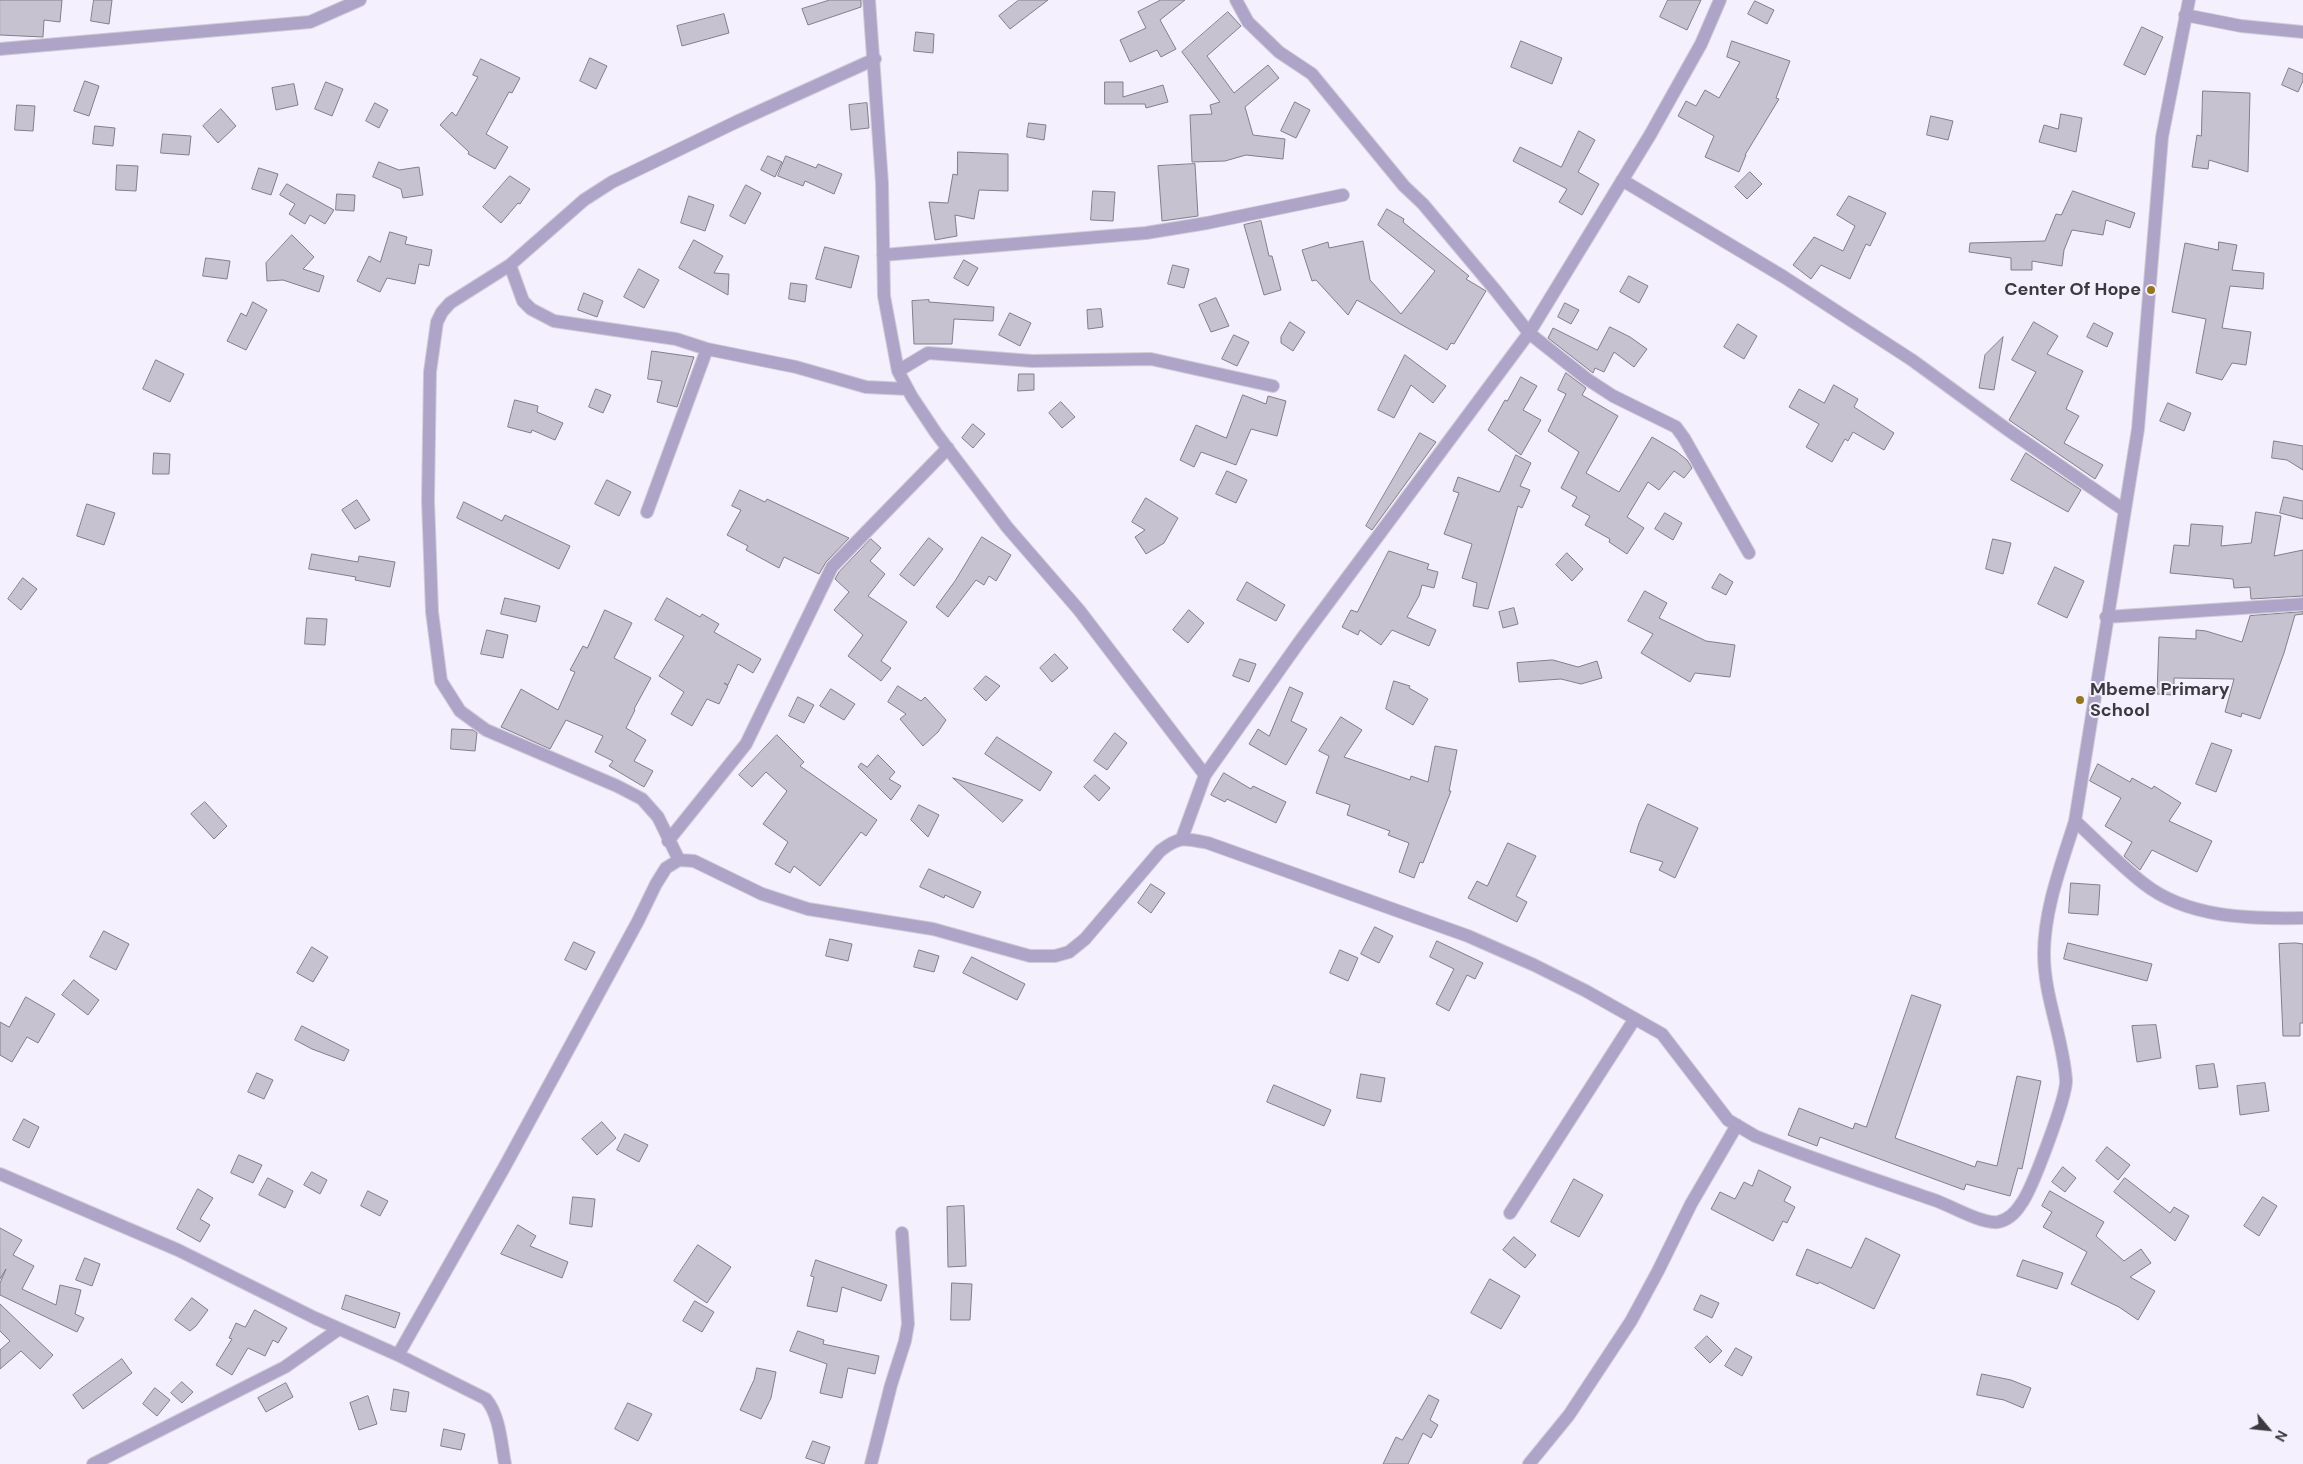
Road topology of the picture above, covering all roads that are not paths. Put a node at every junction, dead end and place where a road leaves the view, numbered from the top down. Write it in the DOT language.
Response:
graph roads {
  1 [pos="360,0"];
  2 [pos="869,0"];
  3 [pos="1236,0"];
  4 [pos="1720,0"];
  5 [pos="2189,0"];
  6 [pos="2185,15"];
  7 [pos="2303,32"];
  8 [pos="0,49"];
  9 [pos="875,59"];
  10 [pos="1622,180"];
  11 [pos="1343,195"];
  12 [pos="883,255"];
  13 [pos="510,265"];
  14 [pos="1529,333"];
  15 [pos="707,349"];
  16 [pos="898,371"];
  17 [pos="1273,386"];
  18 [pos="907,389"];
  19 [pos="948,448"];
  20 [pos="2124,510"];
  21 [pos="647,512"];
  22 [pos="1748,553"];
  23 [pos="2303,604"];
  24 [pos="2106,617"];
  25 [pos="1205,774"];
  26 [pos="2075,821"];
  27 [pos="1182,838"];
  28 [pos="668,841"];
  29 [pos="679,860"];
  30 [pos="2303,918"];
  31 [pos="1634,1020"];
  32 [pos="1737,1125"];
  33 [pos="0,1174"];
  34 [pos="1510,1213"];
  35 [pos="902,1233"];
  36 [pos="339,1329"];
  37 [pos="398,1355"];
  38 [pos="93,1464"];
  39 [pos="505,1464"];
  40 [pos="871,1464"];
  41 [pos="1529,1464"];
  1 -- 8 [label="street"];
  2 -- 9 [label="street"];
  3 -- 14 [label="street"];
  4 -- 10 [label="street"];
  5 -- 6 [label="street"];
  6 -- 7 [label="street"];
  6 -- 20 [label="street"];
  9 -- 12 [label="street"];
  9 -- 13 [label="street"];
  10 -- 14 [label="street"];
  10 -- 20 [label="street"];
  11 -- 12 [label="street"];
  12 -- 16 [label="street"];
  13 -- 15 [label="street"];
  13 -- 28 [label="street"];
  14 -- 22 [label="street"];
  14 -- 25 [label="street"];
  15 -- 18 [label="street"];
  15 -- 21 [label="street"];
  16 -- 17 [label="street"];
  16 -- 18 [label="street"];
  18 -- 19 [label="street"];
  19 -- 25 [label="street"];
  19 -- 28 [label="street"];
  20 -- 24 [label="street"];
  23 -- 24 [label="street"];
  24 -- 26 [label="street"];
  25 -- 27 [label="street"];
  26 -- 30 [label="street"];
  26 -- 32 [label="street"];
  27 -- 29 [label="street"];
  27 -- 31 [label="street"];
  28 -- 29 [label="street"];
  29 -- 37 [label="street"];
  31 -- 32 [label="street"];
  31 -- 34 [label="street"];
  32 -- 41 [label="street"];
  33 -- 36 [label="street"];
  35 -- 40 [label="street"];
  36 -- 37 [label="street"];
  36 -- 38 [label="street"];
  37 -- 39 [label="street"];
}
